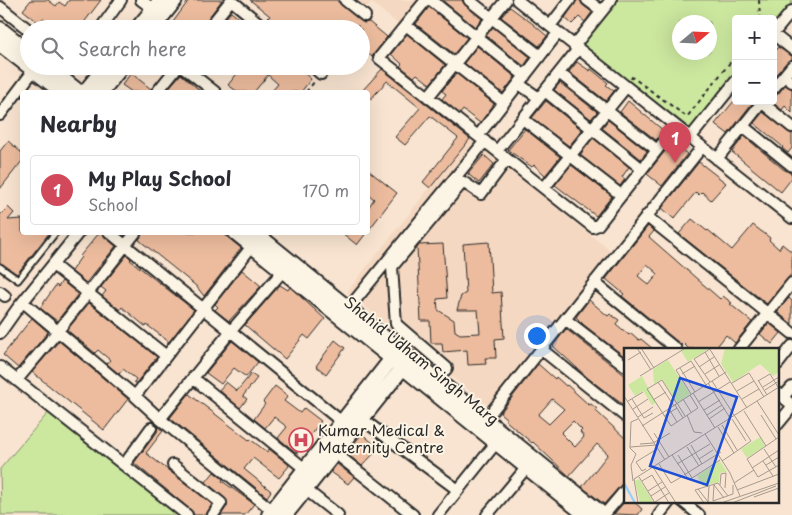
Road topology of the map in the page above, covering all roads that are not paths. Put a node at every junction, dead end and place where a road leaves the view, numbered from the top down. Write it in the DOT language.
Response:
graph roads {
  1 [pos="121,0"];
  2 [pos="141,0"];
  3 [pos="175,0"];
  4 [pos="231,0"];
  5 [pos="345,0"];
  6 [pos="426,0"];
  7 [pos="431,0"];
  8 [pos="469,0"];
  9 [pos="506,0"];
  10 [pos="517,0"];
  11 [pos="570,0"];
  12 [pos="587,0"];
  13 [pos="611,0"];
  14 [pos="157,5"];
  15 [pos="0,7"];
  16 [pos="792,10"];
  17 [pos="602,12"];
  18 [pos="365,16"];
  19 [pos="491,18"];
  20 [pos="107,20"];
  21 [pos="144,20"];
  22 [pos="159,20"];
  23 [pos="215,20"];
  24 [pos="255,20"];
  25 [pos="20,23"];
  26 [pos="406,25"];
  27 [pos="554,29"];
  28 [pos="777,29"];
  29 [pos="0,30"];
  30 [pos="476,36"];
  31 [pos="777,37"];
  32 [pos="0,44"];
  33 [pos="20,45"];
  34 [pos="576,47"];
  35 [pos="792,49"];
  36 [pos="20,56"];
  37 [pos="540,56"];
  38 [pos="454,64"];
  39 [pos="792,66"];
  40 [pos="559,73"];
  41 [pos="34,75"];
  42 [pos="46,75"];
  43 [pos="51,75"];
  44 [pos="99,75"];
  45 [pos="115,75"];
  46 [pos="172,75"];
  47 [pos="192,75"];
  48 [pos="788,79"];
  49 [pos="522,80"];
  50 [pos="732,86"];
  51 [pos="777,86"];
  52 [pos="626,87"];
  53 [pos="21,90"];
  54 [pos="60,90"];
  55 [pos="76,90"];
  56 [pos="87,90"];
  57 [pos="103,90"];
  58 [pos="159,90"];
  59 [pos="212,90"];
  60 [pos="20,91"];
  61 [pos="542,95"];
  62 [pos="428,96"];
  63 [pos="504,103"];
  64 [pos="760,105"];
  65 [pos="766,105"];
  66 [pos="608,110"];
  67 [pos="0,114"];
  68 [pos="523,119"];
  69 [pos="676,126"];
  70 [pos="743,126"];
  71 [pos="792,127"];
  72 [pos="592,129"];
  73 [pos="482,138"];
  74 [pos="690,138"];
  75 [pos="702,147"];
  76 [pos="657,150"];
  77 [pos="497,151"];
  78 [pos="570,156"];
  79 [pos="507,159"];
  80 [pos="717,159"];
  81 [pos="792,166"];
  82 [pos="642,169"];
  83 [pos="544,188"];
  84 [pos="622,195"];
  85 [pos="646,216"];
  86 [pos="792,218"];
  87 [pos="54,235"];
  88 [pos="77,235"];
  89 [pos="112,235"];
  90 [pos="134,235"];
  91 [pos="253,239"];
  92 [pos="125,246"];
  93 [pos="53,265"];
  94 [pos="0,266"];
  95 [pos="283,271"];
  96 [pos="594,282"];
  97 [pos="792,283"];
  98 [pos="88,293"];
  99 [pos="23,302"];
  100 [pos="202,309"];
  101 [pos="348,309"];
  102 [pos="767,314"];
  103 [pos="565,319"];
  104 [pos="58,331"];
  105 [pos="230,332"];
  106 [pos="0,333"];
  107 [pos="792,334"];
  108 [pos="792,346"];
  109 [pos="675,348"];
  110 [pos="740,348"];
  111 [pos="541,349"];
  112 [pos="165,356"];
  113 [pos="401,359"];
  114 [pos="780,361"];
  115 [pos="624,364"];
  116 [pos="0,367"];
  117 [pos="193,378"];
  118 [pos="17,380"];
  119 [pos="436,381"];
  120 [pos="792,387"];
  121 [pos="781,395"];
  122 [pos="135,396"];
  123 [pos="792,406"];
  124 [pos="624,415"];
  125 [pos="160,419"];
  126 [pos="362,419"];
  127 [pos="485,420"];
  128 [pos="780,421"];
  129 [pos="342,422"];
  130 [pos="151,428"];
  131 [pos="496,443"];
  132 [pos="335,453"];
  133 [pos="124,465"];
  134 [pos="173,465"];
  135 [pos="527,467"];
  136 [pos="305,469"];
  137 [pos="305,489"];
  138 [pos="458,490"];
  139 [pos="624,490"];
  140 [pos="669,502"];
  141 [pos="683,502"];
  142 [pos="276,514"];
  143 [pos="187,515"];
  144 [pos="213,515"];
  145 [pos="338,515"];
  146 [pos="413,515"];
  147 [pos="438,515"];
  148 [pos="487,515"];
  149 [pos="586,515"];
  150 [pos="604,515"];
  151 [pos="659,515"];
  152 [pos="699,515"];
  1 -- 20 [label="street"];
  2 -- 14 [label="street"];
  3 -- 22 [label="street"];
  4 -- 23 [label="street"];
  4 -- 24 [label="street"];
  5 -- 18 [label="street"];
  6 -- 26 [label="street"];
  7 -- 30 [label="street"];
  8 -- 19 [label="street"];
  9 -- 19 [label="street"];
  10 -- 27 [label="street"];
  11 -- 27 [label="street"];
  12 -- 17 [label="street"];
  13 -- 17 [label="street"];
  14 -- 21 [label="street"];
  15 -- 25 [label="street"];
  16 -- 28 [label="street"];
  17 -- 34 [label="street"];
  19 -- 30 [label="street"];
  19 -- 37 [label="street"];
  26 -- 38 [label="street"];
  26 -- 62 [label="street"];
  27 -- 34 [label="street"];
  27 -- 37 [label="street"];
  29 -- 33 [label="street"];
  30 -- 38 [label="street"];
  30 -- 49 [label="street"];
  31 -- 35 [label="street"];
  32 -- 36 [label="street"];
  34 -- 40 [label="street"];
  34 -- 52 [label="street"];
  37 -- 49 [label="street"];
  38 -- 62 [label="street"];
  38 -- 63 [label="street"];
  39 -- 48 [label="street"];
  40 -- 61 [label="street"];
  40 -- 66 [label="street"];
  41 -- 53 [label="street"];
  42 -- 54 [label="street"];
  43 -- 55 [label="street"];
  44 -- 56 [label="street"];
  45 -- 57 [label="street"];
  46 -- 58 [label="street"];
  47 -- 59 [label="street"];
  48 -- 51 [label="street"];
  49 -- 61 [label="street"];
  49 -- 63 [label="street"];
  50 -- 74 [label="street"];
  52 -- 66 [label="street"];
  52 -- 69 [label="street"];
  60 -- 67 [label="street"];
  61 -- 68 [label="street"];
  61 -- 72 [label="street"];
  62 -- 73 [label="street"];
  63 -- 73 [label="street"];
  64 -- 70 [label="street"];
  65 -- 71 [label="street"];
  66 -- 72 [label="street"];
  66 -- 76 [label="street"];
  68 -- 77 [label="street"];
  68 -- 78 [label="street"];
  69 -- 74 [label="street"];
  69 -- 76 [label="street"];
  70 -- 80 [label="street"];
  70 -- 81 [label="street"];
  72 -- 78 [label="street"];
  72 -- 82 [label="street"];
  73 -- 77 [label="street"];
  73 -- 101 [label="street"];
  74 -- 75 [label="street"];
  75 -- 80 [label="street"];
  75 -- 85 [label="street"];
  76 -- 82 [label="street"];
  77 -- 79 [label="street"];
  78 -- 83 [label="street"];
  78 -- 84 [label="street"];
  79 -- 83 [label="street"];
  79 -- 119 [label="street"];
  80 -- 86 [label="street"];
  82 -- 84 [label="street"];
  83 -- 84 [label="street"];
  85 -- 96 [label="street"];
  85 -- 102 [label="street"];
  87 -- 94 [label="lane"];
  88 -- 93 [label="street"];
  89 -- 92 [label="street"];
  90 -- 92 [label="street"];
  91 -- 95 [label="street, Shahid Udham Singh Marg"];
  91 -- 100 [label="street"];
  91 -- 101 [label="street, Shahid Udham Singh Marg"];
  92 -- 98 [label="street"];
  92 -- 100 [label="street"];
  93 -- 98 [label="street"];
  93 -- 99 [label="street"];
  95 -- 105 [label="street"];
  95 -- 113 [label="street, Shahid Udham Singh Marg"];
  96 -- 103 [label="street"];
  96 -- 109 [label="street"];
  97 -- 102 [label="street"];
  98 -- 104 [label="street"];
  98 -- 112 [label="street"];
  99 -- 104 [label="street"];
  99 -- 106 [label="street"];
  100 -- 105 [label="street"];
  100 -- 112 [label="street"];
  101 -- 113 [label="street, Shahid Udham Singh Marg"];
  102 -- 107 [label="street"];
  102 -- 110 [label="street"];
  103 -- 111 [label="street"];
  103 -- 115 [label="street"];
  104 -- 118 [label="street"];
  104 -- 122 [label="street"];
  105 -- 117 [label="street"];
  105 -- 129 [label="street"];
  108 -- 114 [label="street"];
  111 -- 124 [label="street"];
  111 -- 127 [label="street"];
  112 -- 122 [label="street"];
  113 -- 119 [label="street, Shahid Udham Singh Marg"];
  113 -- 126 [label="street"];
  113 -- 129 [label="street"];
  113 -- 131 [label="street, Shahid Udham Singh Marg"];
  116 -- 118 [label="street"];
  117 -- 125 [label="street"];
  117 -- 136 [label="street"];
  118 -- 133 [label="street"];
  119 -- 127 [label="street, Shahid Udham Singh Marg"];
  120 -- 121 [label="street"];
  121 -- 123 [label="street"];
  122 -- 125 [label="street"];
  123 -- 128 [label="street"];
  125 -- 142 [label="street"];
  126 -- 132 [label="street"];
  126 -- 138 [label="street"];
  127 -- 150 [label="street, Shahid Udham Singh Marg"];
  129 -- 136 [label="street"];
  130 -- 133 [label="street"];
  131 -- 135 [label="street, Shahid Udham Singh Marg"];
  131 -- 138 [label="street"];
  132 -- 137 [label="street"];
  132 -- 146 [label="street"];
  133 -- 143 [label="street"];
  134 -- 144 [label="street"];
  135 -- 148 [label="street"];
  135 -- 149 [label="street, Shahid Udham Singh Marg"];
  136 -- 142 [label="street"];
  137 -- 142 [label="street"];
  137 -- 145 [label="street"];
  138 -- 147 [label="street"];
  139 -- 150 [label="street"];
  140 -- 151 [label="street"];
  141 -- 152 [label="street"];
}
